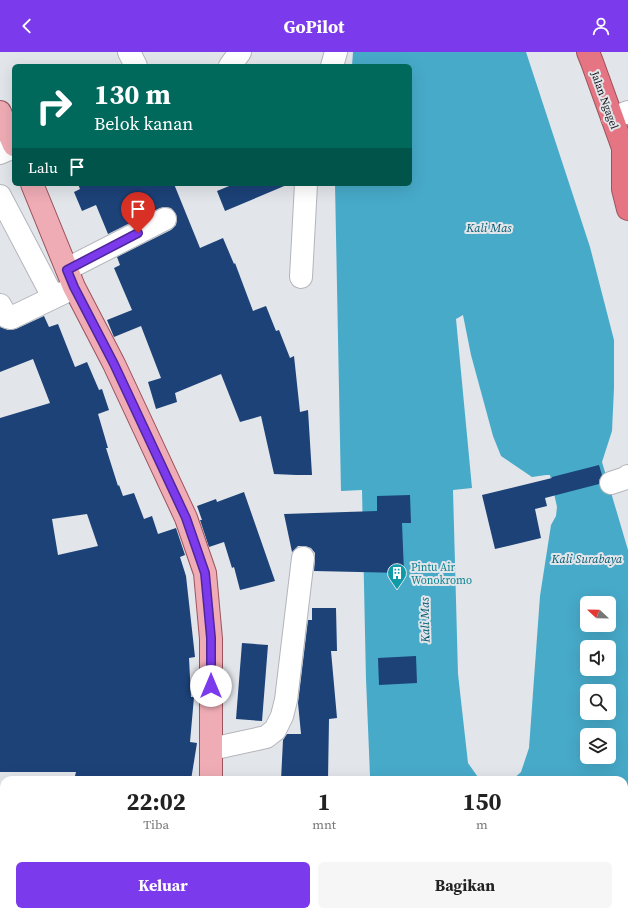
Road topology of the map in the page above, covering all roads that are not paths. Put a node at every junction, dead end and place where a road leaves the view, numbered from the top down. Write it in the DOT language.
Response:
graph roads {
  1 [pos="130,52"];
  2 [pos="240,52"];
  3 [pos="336,52"];
  4 [pos="588,52"];
  5 [pos="135,64"];
  6 [pos="231,64"];
  7 [pos="333,64"];
  8 [pos="0,112"];
  9 [pos="620,115"];
  10 [pos="12,141"];
  11 [pos="12,147"];
  12 [pos="625,150"];
  13 [pos="0,153"];
  14 [pos="33,186"];
  15 [pos="306,186"];
  16 [pos="0,196"];
  17 [pos="628,209"];
  18 [pos="165,219"];
  19 [pos="301,277"];
  20 [pos="71,278"];
  21 [pos="53,297"];
  22 [pos="0,305"];
  23 [pos="303,558"];
  24 [pos="211,749"];
  25 [pos="211,776"];
  1 -- 5 [label="street"];
  2 -- 6 [label="street"];
  3 -- 7 [label="street"];
  4 -- 9 [label="highway, Jalan Ngagel"];
  8 -- 10 [label="main road"];
  9 -- 12 [label="highway, Jalan Ngagel"];
  11 -- 13 [label="street"];
  12 -- 17 [label="highway, Jalan Ngagel"];
  14 -- 20 [label="main road"];
  15 -- 19 [label="street"];
  16 -- 21 [label="street"];
  18 -- 20 [label="street"];
  20 -- 21 [label="street"];
  20 -- 24 [label="main road"];
  21 -- 22 [label="street"];
  23 -- 24 [label="street"];
  24 -- 25 [label="main road"];
}
